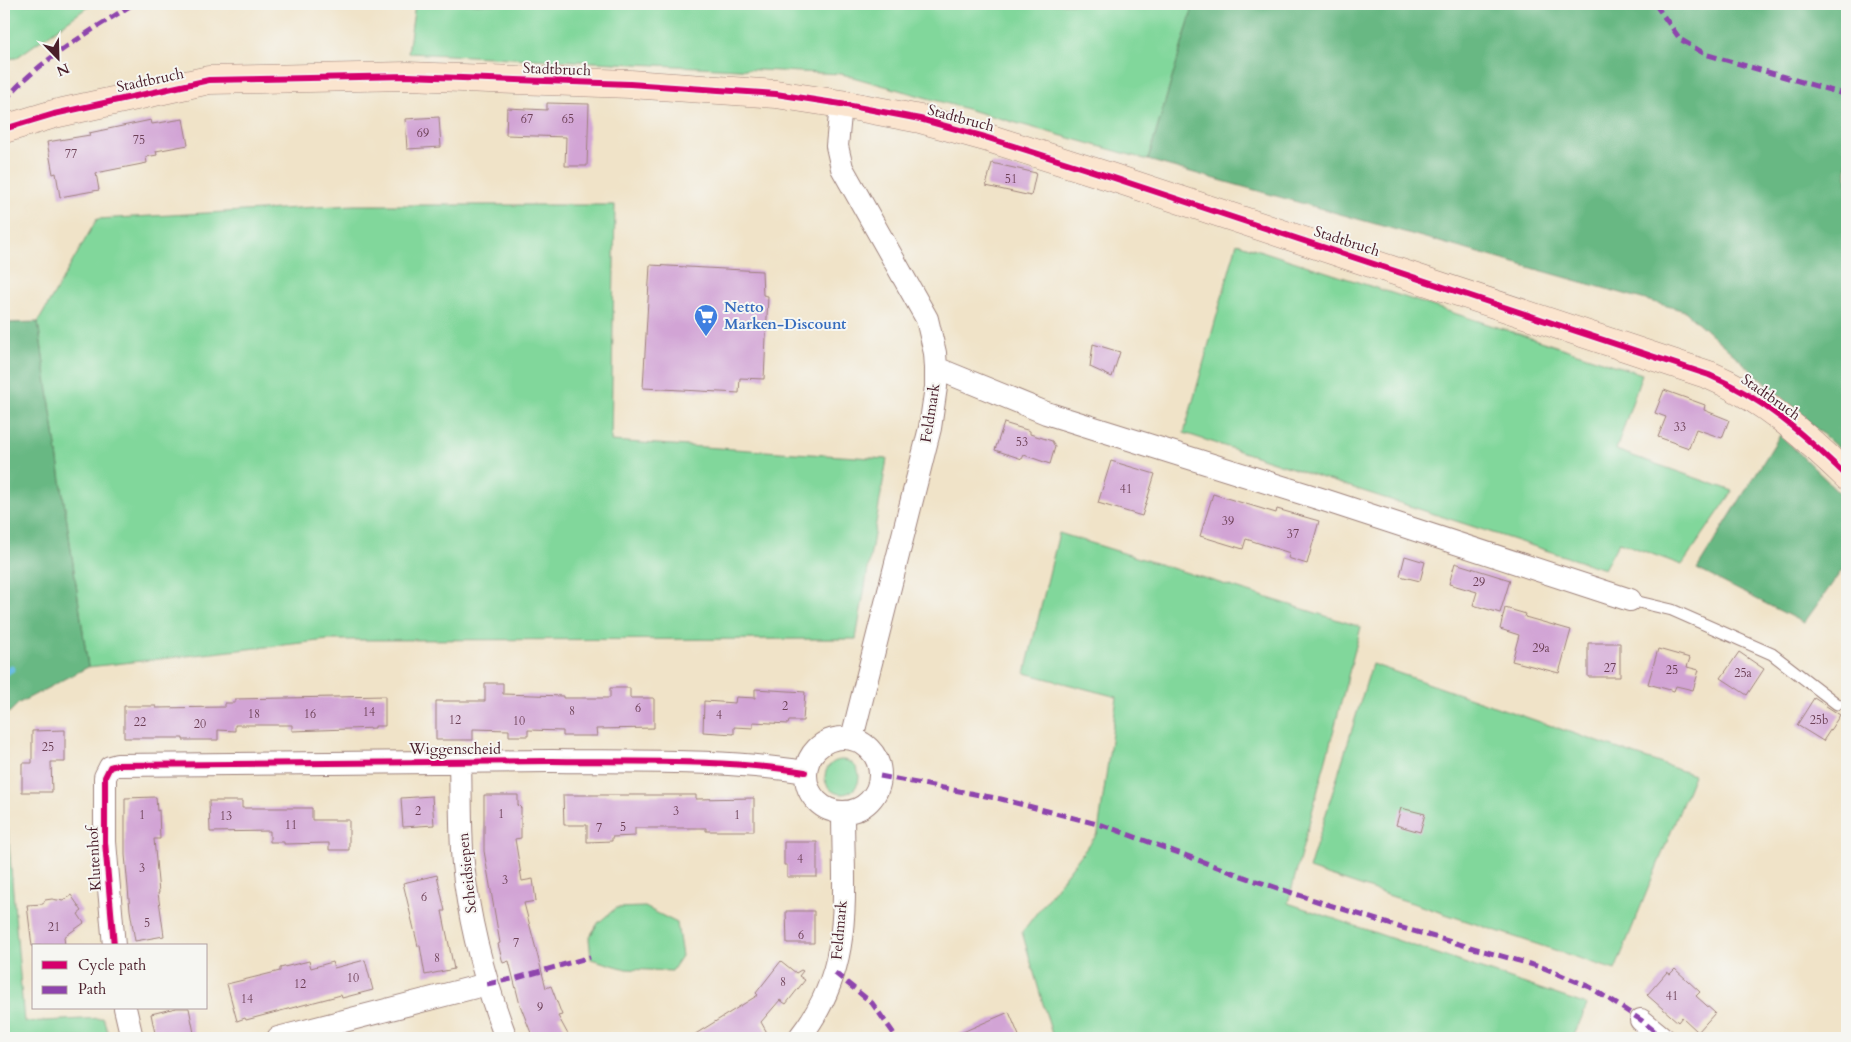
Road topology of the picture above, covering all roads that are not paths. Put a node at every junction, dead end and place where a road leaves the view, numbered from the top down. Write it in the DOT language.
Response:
graph roads {
  1 [pos="841,104"];
  2 [pos="4,129"];
  3 [pos="936,368"];
  4 [pos="1847,476"];
  5 [pos="1630,600"];
  6 [pos="1837,704"];
  7 [pos="852,738"];
  8 [pos="460,761"];
  9 [pos="107,771"];
  10 [pos="805,772"];
  11 [pos="843,812"];
  12 [pos="114,944"];
  13 [pos="486,984"];
  14 [pos="125,1010"];
  15 [pos="1641,1020"];
  16 [pos="132,1038"];
  17 [pos="278,1038"];
  18 [pos="506,1038"];
  19 [pos="799,1038"];
  20 [pos="1663,1038"];
  1 -- 2 [label="street, Stadtbruch"];
  1 -- 3 [label="street, Feldmark"];
  1 -- 4 [label="street, Stadtbruch"];
  3 -- 5 [label="street"];
  3 -- 7 [label="street, Feldmark"];
  5 -- 6 [label="lane"];
  7 -- 10 [label="street"];
  7 -- 11 [label="street"];
  8 -- 9 [label="street, Wiggenscheid"];
  8 -- 10 [label="street, Wiggenscheid"];
  8 -- 13 [label="street, Scheidsiepen"];
  9 -- 12 [label="street, Klutenhof"];
  10 -- 11 [label="street"];
  11 -- 19 [label="street, Feldmark"];
  13 -- 17 [label="street"];
  13 -- 18 [label="street, Scheidsiepen"];
  14 -- 16 [label="street"];
  15 -- 20 [label="street"];
}
